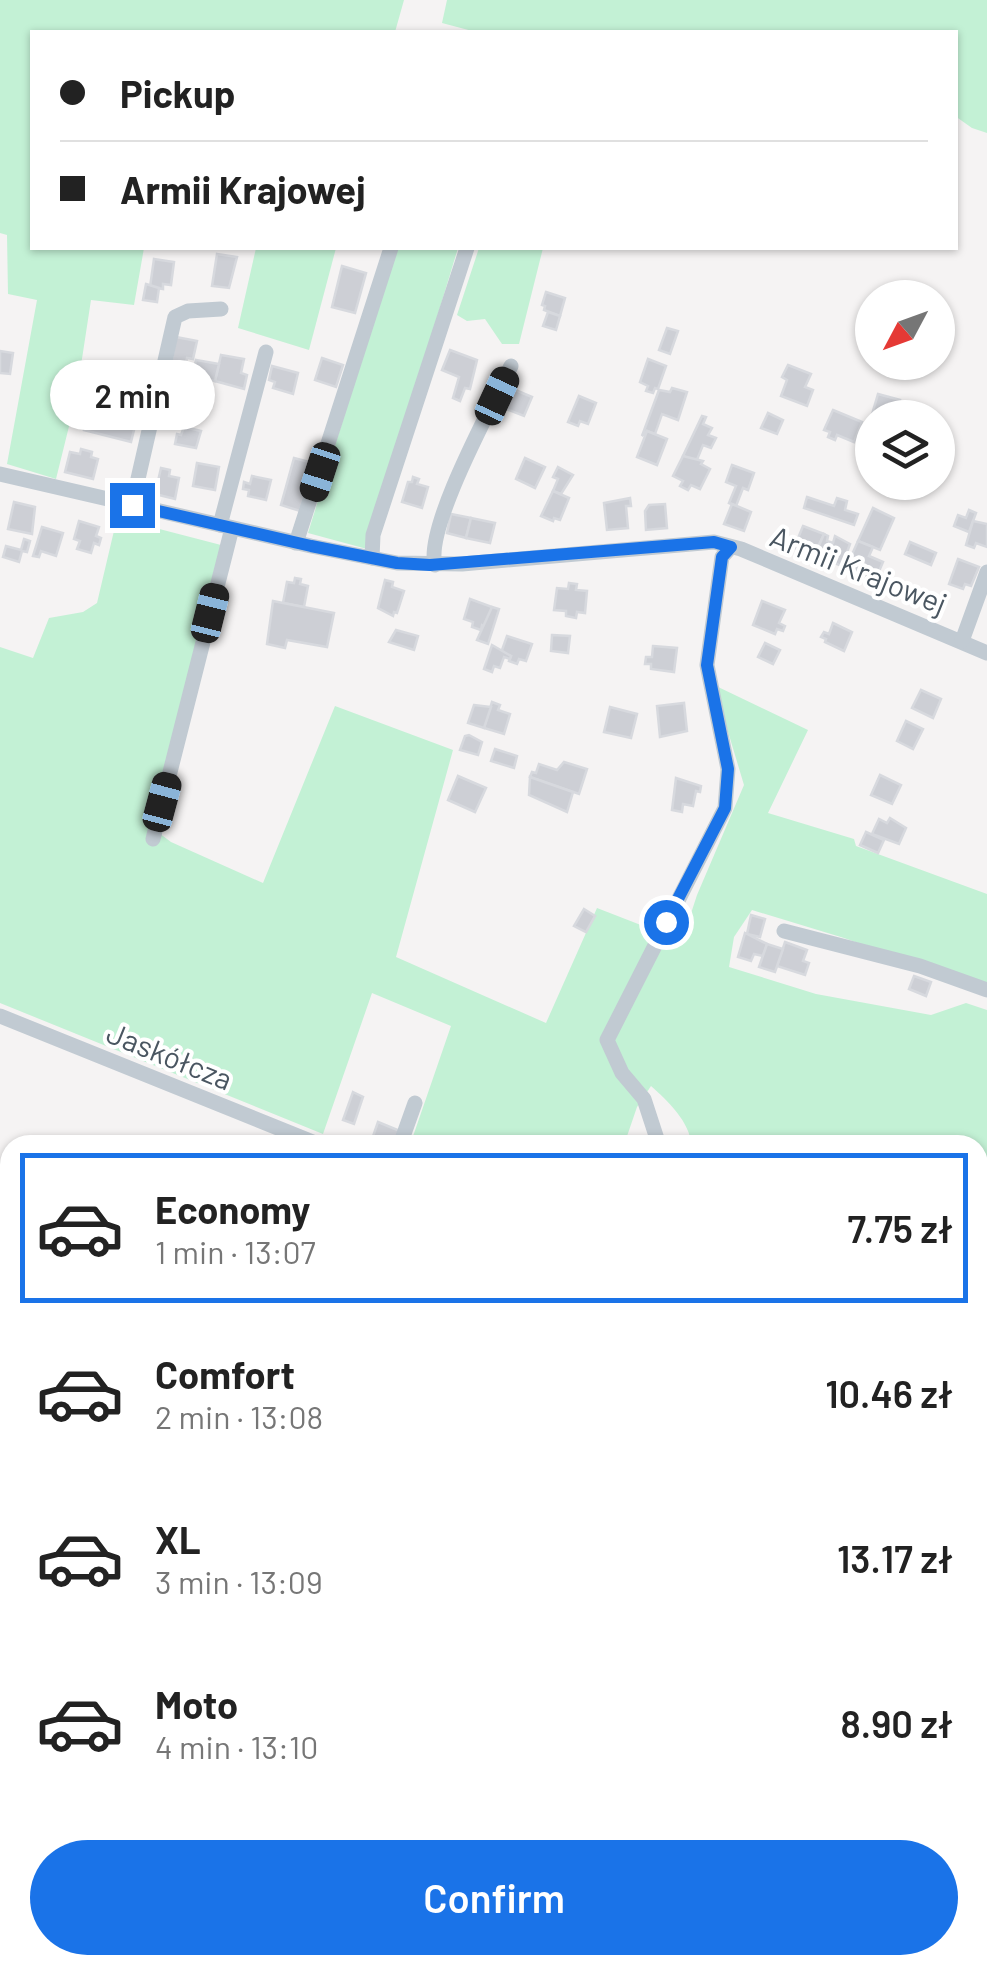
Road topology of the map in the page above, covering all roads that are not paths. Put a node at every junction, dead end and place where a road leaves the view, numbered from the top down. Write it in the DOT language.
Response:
graph roads {
  1 [pos="390,250"];
  2 [pos="466,250"];
  3 [pos="221,309"];
  4 [pos="266,352"];
  5 [pos="511,366"];
  6 [pos="0,474"];
  7 [pos="132,505"];
  8 [pos="226,527"];
  9 [pos="296,543"];
  10 [pos="731,547"];
  11 [pos="372,558"];
  12 [pos="436,565"];
  13 [pos="987,572"];
  14 [pos="962,641"];
  15 [pos="987,653"];
  16 [pos="152,839"];
  17 [pos="784,931"];
  18 [pos="987,990"];
  19 [pos="0,1016"];
  20 [pos="416,1103"];
  21 [pos="295,1135"];
  22 [pos="404,1135"];
  23 [pos="656,1135"];
  1 -- 9 [label="street"];
  2 -- 11 [label="street"];
  3 -- 7 [label="street"];
  4 -- 8 [label="street"];
  5 -- 12 [label="street"];
  6 -- 7 [label="street, Armii Krajowej"];
  7 -- 8 [label="street, Armii Krajowej"];
  8 -- 9 [label="street, Armii Krajowej"];
  8 -- 16 [label="street"];
  9 -- 11 [label="street, Armii Krajowej"];
  10 -- 12 [label="street, Armii Krajowej"];
  10 -- 14 [label="street, Armii Krajowej"];
  10 -- 23 [label="street"];
  11 -- 12 [label="street, Armii Krajowej"];
  13 -- 14 [label="street"];
  14 -- 15 [label="street, Armii Krajowej"];
  17 -- 18 [label="street"];
  19 -- 21 [label="street, Jaskółcza"];
  20 -- 22 [label="street"];
}
